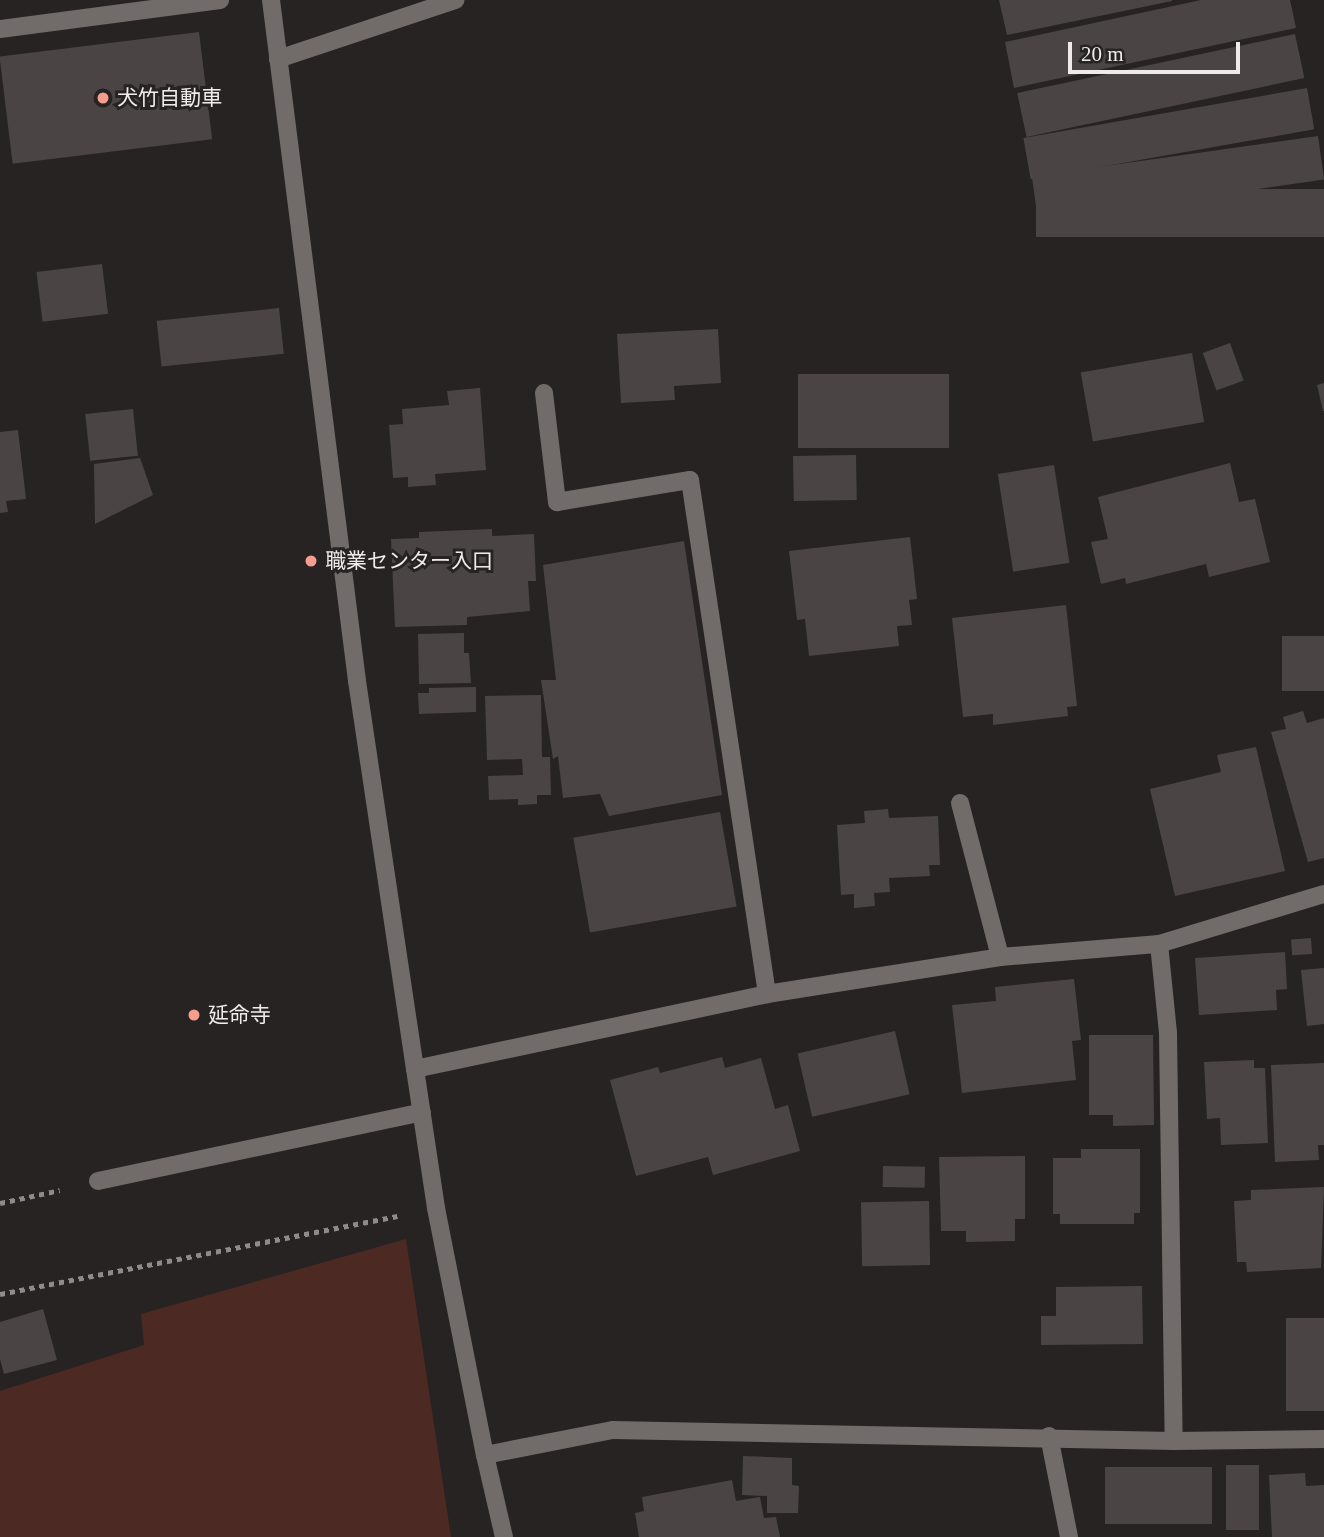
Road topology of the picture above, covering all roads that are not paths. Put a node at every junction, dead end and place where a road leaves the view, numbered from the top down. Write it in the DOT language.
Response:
graph roads {
  1 [pos="220,0"];
  2 [pos="271,0"];
  3 [pos="455,0"];
  4 [pos="0,29"];
  5 [pos="278,59"];
  6 [pos="544,393"];
  7 [pos="960,803"];
  8 [pos="1324,894"];
  9 [pos="1159,944"];
  10 [pos="1000,957"];
  11 [pos="767,994"];
  12 [pos="415,1069"];
  13 [pos="422,1112"];
  14 [pos="99,1181"];
  15 [pos="1049,1436"];
  16 [pos="1324,1439"];
  17 [pos="1174,1441"];
  18 [pos="485,1454"];
  19 [pos="501,1535"];
  20 [pos="1069,1537"];
  1 -- 4 [label="street"];
  2 -- 5 [label="street"];
  3 -- 5 [label="street"];
  5 -- 12 [label="street"];
  6 -- 11 [label="street"];
  7 -- 10 [label="street"];
  8 -- 9 [label="street"];
  9 -- 10 [label="street"];
  9 -- 17 [label="street"];
  10 -- 11 [label="street"];
  11 -- 12 [label="street"];
  12 -- 13 [label="street"];
  13 -- 14 [label="street"];
  13 -- 18 [label="street"];
  15 -- 17 [label="street"];
  15 -- 18 [label="street"];
  15 -- 20 [label="street"];
  16 -- 17 [label="street"];
  18 -- 19 [label="street"];
}
